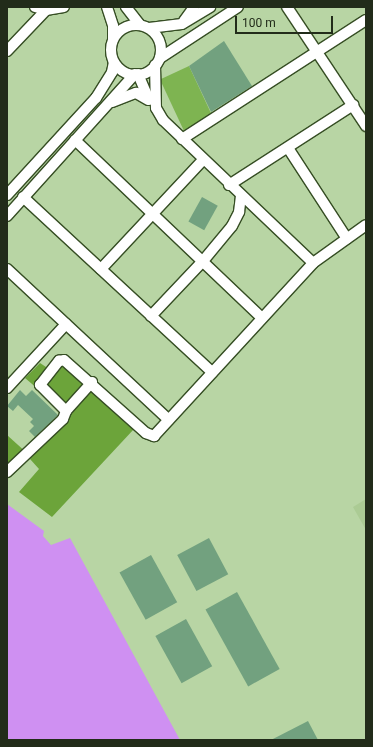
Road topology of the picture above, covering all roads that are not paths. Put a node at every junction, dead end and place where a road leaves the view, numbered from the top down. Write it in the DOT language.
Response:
graph roads {
  1 [pos="35,7"];
  2 [pos="64,7"];
  3 [pos="107,7"];
  4 [pos="126,7"];
  5 [pos="194,7"];
  6 [pos="210,7"];
  7 [pos="238,7"];
  8 [pos="287,7"];
  9 [pos="46,10"];
  10 [pos="366,20"];
  11 [pos="182,24"];
  12 [pos="144,26"];
  13 [pos="113,39"];
  14 [pos="8,48"];
  15 [pos="316,52"];
  16 [pos="114,62"];
  17 [pos="158,62"];
  18 [pos="136,74"];
  19 [pos="148,100"];
  20 [pos="109,104"];
  21 [pos="156,108"];
  22 [pos="359,109"];
  23 [pos="366,126"];
  24 [pos="182,139"];
  25 [pos="75,140"];
  26 [pos="288,148"];
  27 [pos="203,160"];
  28 [pos="229,186"];
  29 [pos="7,195"];
  30 [pos="241,196"];
  31 [pos="23,197"];
  32 [pos="152,214"];
  33 [pos="7,216"];
  34 [pos="366,225"];
  35 [pos="347,239"];
  36 [pos="203,261"];
  37 [pos="313,263"];
  38 [pos="7,269"];
  39 [pos="101,269"];
  40 [pos="152,316"];
  41 [pos="262,318"];
  42 [pos="66,324"];
  43 [pos="212,372"];
  44 [pos="92,382"];
  45 [pos="8,385"];
  46 [pos="66,411"];
  47 [pos="169,420"];
  48 [pos="7,472"];
  1 -- 9 [label="street"];
  2 -- 9 [label="street"];
  3 -- 13 [label="street"];
  4 -- 12 [label="street"];
  5 -- 11 [label="street"];
  6 -- 11 [label="street"];
  7 -- 17 [label="street"];
  8 -- 15 [label="street"];
  9 -- 14 [label="street"];
  10 -- 15 [label="street"];
  11 -- 12 [label="street"];
  12 -- 13 [label="street"];
  12 -- 17 [label="street"];
  13 -- 16 [label="street"];
  15 -- 22 [label="street"];
  15 -- 24 [label="street"];
  16 -- 18 [label="street"];
  16 -- 29 [label="street"];
  17 -- 18 [label="street"];
  17 -- 21 [label="street"];
  18 -- 19 [label="street"];
  18 -- 20 [label="street"];
  19 -- 20 [label="street"];
  19 -- 21 [label="street"];
  20 -- 25 [label="street"];
  21 -- 24 [label="street"];
  22 -- 23 [label="street"];
  22 -- 26 [label="street"];
  24 -- 27 [label="street"];
  25 -- 31 [label="street"];
  25 -- 32 [label="street"];
  26 -- 28 [label="street"];
  26 -- 35 [label="street"];
  27 -- 28 [label="street"];
  27 -- 32 [label="street"];
  28 -- 30 [label="street"];
  30 -- 36 [label="street"];
  30 -- 37 [label="street"];
  31 -- 33 [label="street"];
  31 -- 39 [label="street"];
  32 -- 36 [label="street"];
  32 -- 39 [label="street"];
  34 -- 35 [label="street"];
  35 -- 37 [label="street"];
  36 -- 40 [label="street"];
  36 -- 41 [label="street"];
  37 -- 41 [label="street"];
  38 -- 42 [label="street"];
  39 -- 40 [label="street"];
  40 -- 43 [label="street"];
  41 -- 43 [label="street"];
  42 -- 45 [label="street"];
  42 -- 47 [label="street"];
  43 -- 47 [label="street"];
  44 -- 46 [label="street"];
  44 -- 46 [label="street"];
  44 -- 47 [label="street"];
  46 -- 48 [label="street"];
}
